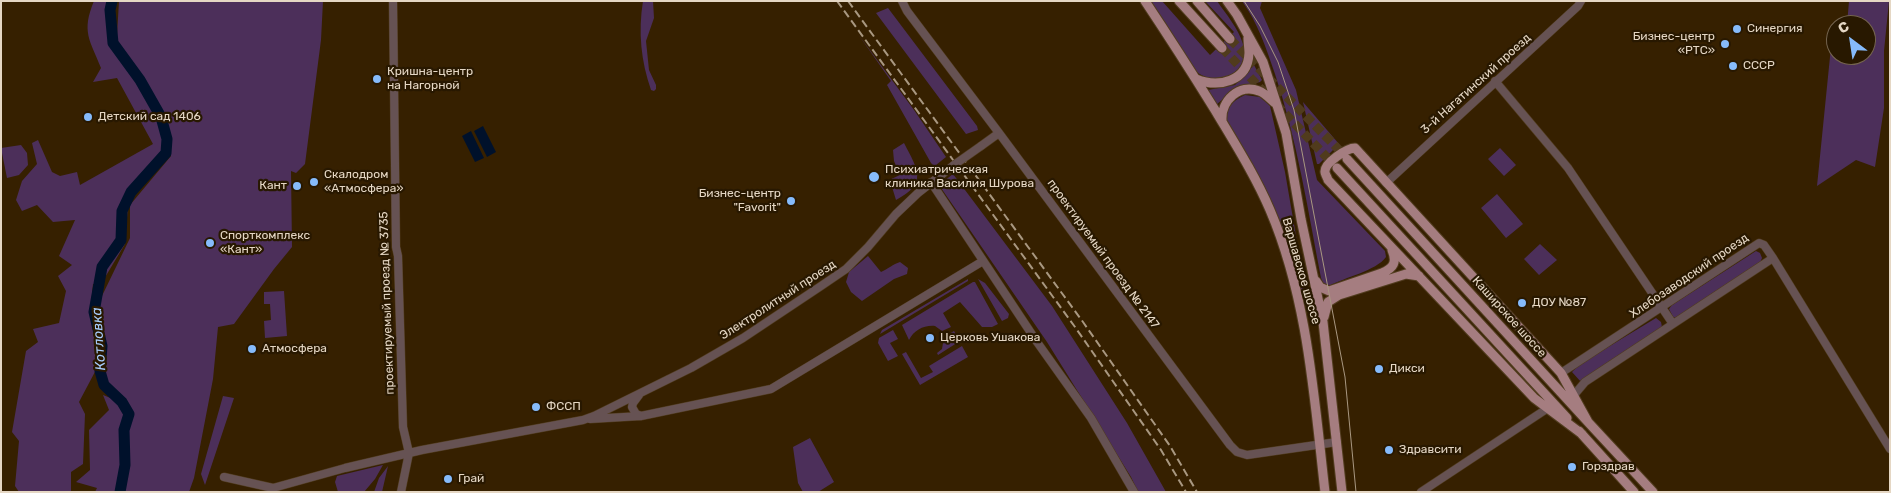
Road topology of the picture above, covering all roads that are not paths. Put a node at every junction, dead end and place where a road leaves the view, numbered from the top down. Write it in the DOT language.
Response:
graph roads {
  1 [pos="393,1"];
  2 [pos="902,1"];
  3 [pos="1145,1"];
  4 [pos="1179,1"];
  5 [pos="1197,1"];
  6 [pos="1227,1"];
  7 [pos="1581,1"];
  8 [pos="1247,32"];
  9 [pos="1230,39"];
  10 [pos="1222,48"];
  11 [pos="1196,79"];
  12 [pos="1495,81"];
  13 [pos="1277,105"];
  14 [pos="1222,122"];
  15 [pos="999,133"];
  16 [pos="1347,158"];
  17 [pos="1337,168"];
  18 [pos="931,182"];
  19 [pos="1386,183"];
  20 [pos="1389,245"];
  21 [pos="1773,258"];
  22 [pos="983,261"];
  23 [pos="1314,276"];
  24 [pos="1424,280"];
  25 [pos="1661,308"];
  26 [pos="1323,322"];
  27 [pos="1673,324"];
  28 [pos="1562,373"];
  29 [pos="642,392"];
  30 [pos="1574,395"];
  31 [pos="1548,408"];
  32 [pos="641,416"];
  33 [pos="583,420"];
  34 [pos="1588,422"];
  35 [pos="1582,434"];
  36 [pos="1336,442"];
  37 [pos="1320,445"];
  38 [pos="1890,449"];
  39 [pos="409,454"];
  40 [pos="224,477"];
  41 [pos="401,492"];
  42 [pos="1134,492"];
  43 [pos="1325,492"];
  44 [pos="1342,492"];
  45 [pos="1421,492"];
  46 [pos="1634,492"];
  47 [pos="1654,492"];
  1 -- 39 [label="street, проектируемый проезд № 3735"];
  2 -- 15 [label="street, проектируемый проезд № 2147"];
  3 -- 11 [label="main road, Варшавское шоссе"];
  4 -- 10 [label="main road"];
  5 -- 9 [label="main road"];
  6 -- 8 [label="main road, Варшавское шоссе"];
  7 -- 12 [label="street, 3-й Нагатинский проезд"];
  8 -- 11 [label="main road"];
  8 -- 13 [label="main road, Варшавское шоссе"];
  11 -- 14 [label="main road, Варшавское шоссе"];
  12 -- 19 [label="street, 3-й Нагатинский проезд"];
  12 -- 25 [label="street"];
  13 -- 14 [label="main road"];
  13 -- 23 [label="main road, Варшавское шоссе"];
  14 -- 37 [label="main road, Варшавское шоссе"];
  15 -- 18 [label="street, Электролитный проезд, bridge"];
  15 -- 37 [label="street, проектируемый проезд № 2147"];
  16 -- 34 [label="main road, Каширское шоссе"];
  17 -- 35 [label="main road, Каширское шоссе"];
  18 -- 22 [label="street"];
  18 -- 29 [label="street, Электролитный проезд"];
  19 -- 20 [label="main road"];
  19 -- 28 [label="main road"];
  20 -- 23 [label="main road"];
  20 -- 24 [label="main road"];
  21 -- 25 [label="street, Хлебозаводский проезд"];
  21 -- 27 [label="street"];
  21 -- 38 [label="street"];
  22 -- 32 [label="street"];
  22 -- 42 [label="street"];
  23 -- 26 [label="main road, Варшавское шоссе"];
  24 -- 26 [label="main road"];
  24 -- 31 [label="main road"];
  25 -- 27 [label="street"];
  25 -- 28 [label="street, Хлебозаводский проезд"];
  26 -- 36 [label="main road, Варшавское шоссе"];
  27 -- 30 [label="street"];
  28 -- 30 [label="main road"];
  29 -- 32 [label="street"];
  29 -- 33 [label="street, Электролитный проезд"];
  30 -- 34 [label="main road"];
  31 -- 35 [label="main road"];
  31 -- 45 [label="street"];
  32 -- 33 [label="street"];
  33 -- 39 [label="street, Электролитный проезд"];
  34 -- 47 [label="main road, Каширское шоссе"];
  35 -- 46 [label="main road, Каширское шоссе"];
  36 -- 37 [label="street, проектируемый проезд № 2147"];
  36 -- 44 [label="main road, Варшавское шоссе"];
  37 -- 43 [label="main road, Варшавское шоссе"];
  39 -- 40 [label="street, Электролитный проезд"];
  39 -- 41 [label="street"];
}
